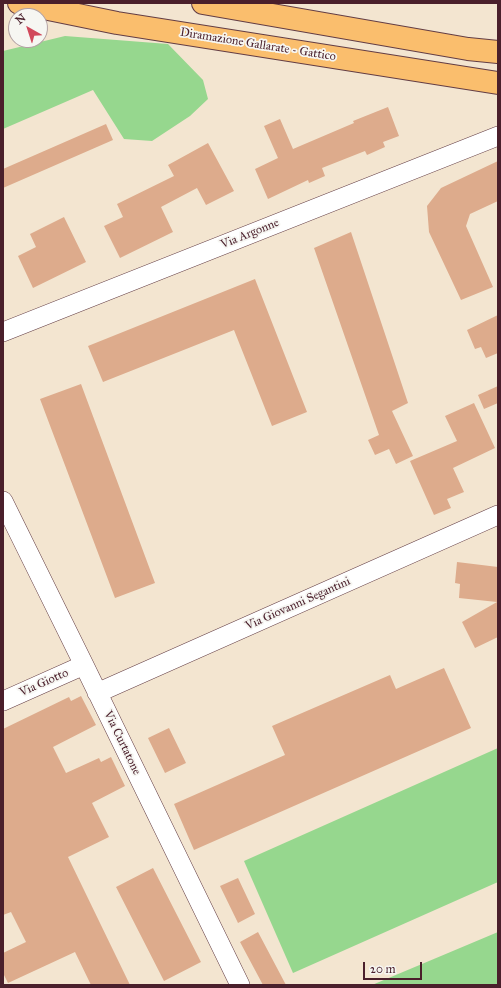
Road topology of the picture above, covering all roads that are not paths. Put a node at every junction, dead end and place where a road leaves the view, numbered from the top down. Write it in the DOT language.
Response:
graph roads {
  1 [pos="19,3"];
  2 [pos="203,3"];
  3 [pos="498,51"];
  4 [pos="498,83"];
  5 [pos="498,136"];
  6 [pos="3,332"];
  7 [pos="3,501"];
  8 [pos="498,516"];
  9 [pos="84,665"];
  10 [pos="97,693"];
  11 [pos="3,701"];
  12 [pos="240,985"];
  1 -- 4 [label="highway, Diramazione Gallarate - Gattico"];
  2 -- 3 [label="highway"];
  5 -- 6 [label="street, Via Argonne"];
  7 -- 9 [label="street, Via Curtatone"];
  8 -- 10 [label="street, Via Giovanni Segantini"];
  9 -- 10 [label="street, Via Curtatone"];
  9 -- 11 [label="street, Via Giotto"];
  10 -- 12 [label="street, Via Curtatone"];
}
